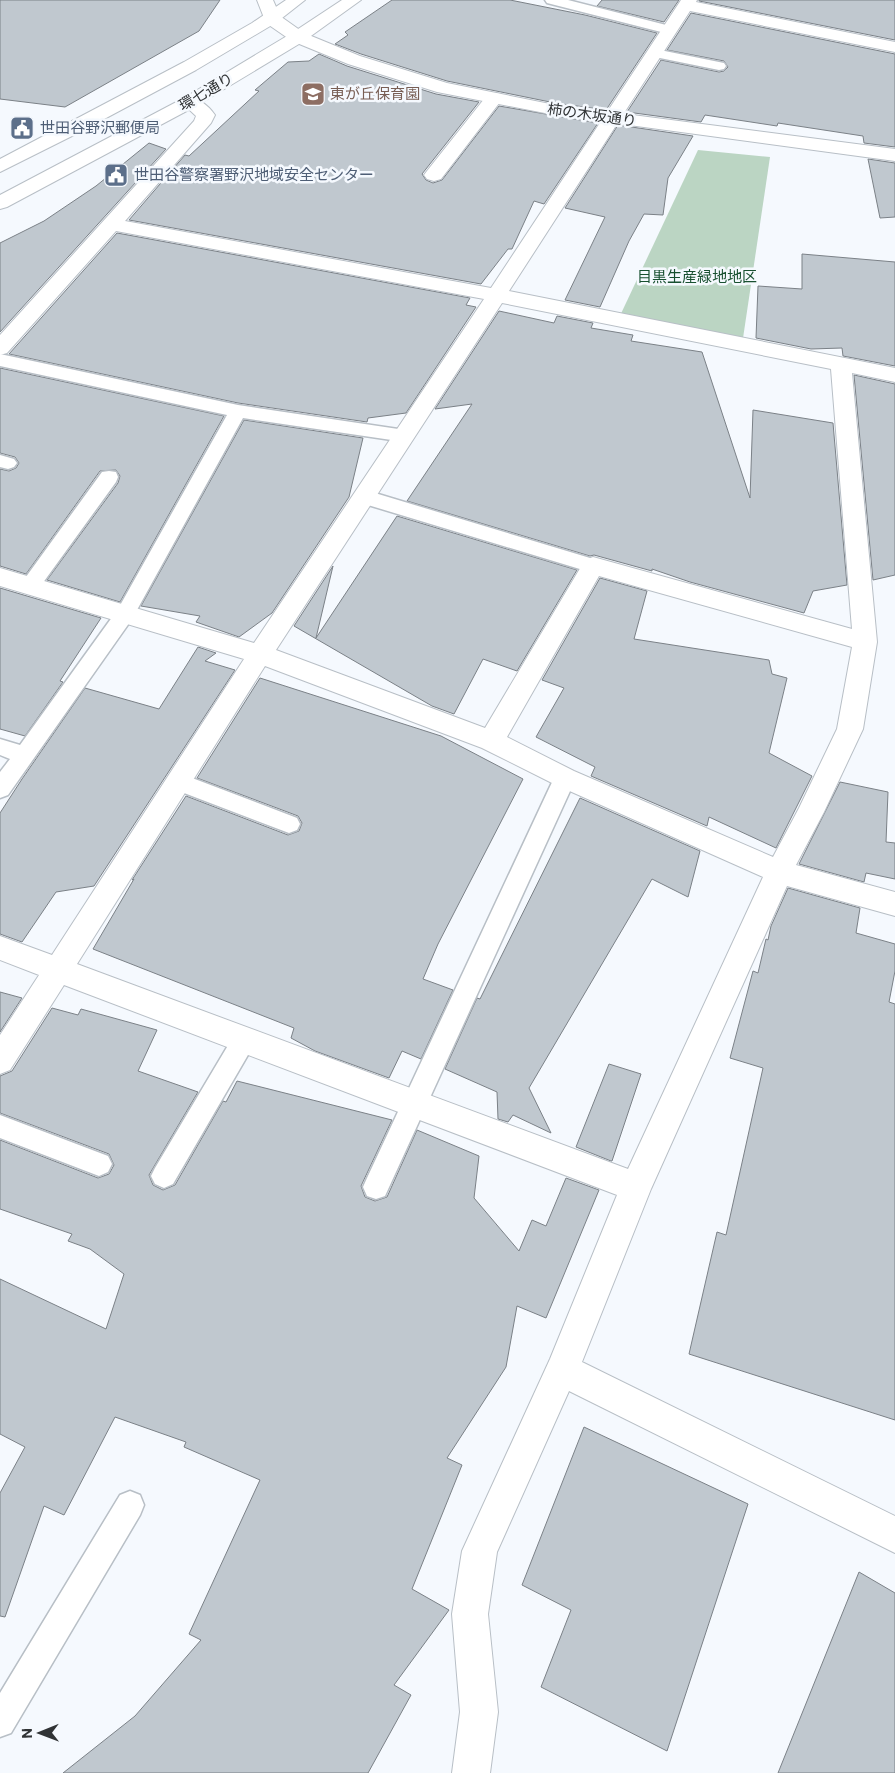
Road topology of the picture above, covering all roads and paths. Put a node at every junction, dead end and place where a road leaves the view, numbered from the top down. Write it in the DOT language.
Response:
graph roads {
  1 [pos="265,0"];
  2 [pos="297,0"];
  3 [pos="353,0"];
  4 [pos="552,0"];
  5 [pos="688,3"];
  6 [pos="272,19"];
  7 [pos="670,30"];
  8 [pos="298,37"];
  9 [pos="895,47"];
  10 [pos="654,53"];
  11 [pos="719,66"];
  12 [pos="494,98"];
  13 [pos="190,102"];
  14 [pos="612,118"];
  15 [pos="895,155"];
  16 [pos="0,166"];
  17 [pos="434,175"];
  18 [pos="0,202"];
  19 [pos="112,224"];
  20 [pos="496,295"];
  21 [pos="0,348"];
  22 [pos="0,360"];
  23 [pos="841,365"];
  24 [pos="895,376"];
  25 [pos="238,411"];
  26 [pos="405,436"];
  27 [pos="109,477"];
  28 [pos="365,497"];
  29 [pos="593,566"];
  30 [pos="0,577"];
  31 [pos="30,586"];
  32 [pos="125,614"];
  33 [pos="865,642"];
  34 [pos="260,654"];
  35 [pos="492,742"];
  36 [pos="0,747"];
  37 [pos="24,755"];
  38 [pos="565,778"];
  39 [pos="179,782"];
  40 [pos="0,789"];
  41 [pos="289,824"];
  42 [pos="779,872"];
  43 [pos="895,904"];
  44 [pos="0,948"];
  45 [pos="59,970"];
  46 [pos="244,1040"];
  47 [pos="0,1061"];
  48 [pos="414,1104"];
  49 [pos="0,1126"];
  50 [pos="99,1164"];
  51 [pos="164,1176"];
  52 [pos="376,1187"];
  53 [pos="636,1187"];
  54 [pos="562,1370"];
  55 [pos="130,1505"];
  56 [pos="895,1535"];
  57 [pos="0,1722"];
  58 [pos="471,1773"];
  1 -- 6 [label="street"];
  2 -- 6 [label="street, 環七通り"];
  3 -- 8 [label="street, 環七通り"];
  4 -- 7 [label="lane"];
  5 -- 7 [label="street"];
  5 -- 9 [label="street"];
  6 -- 8 [label="street, 柿の木坂通り"];
  6 -- 16 [label="street, 環七通り"];
  7 -- 10 [label="street"];
  8 -- 12 [label="street, 柿の木坂通り"];
  8 -- 13 [label="street, 環七通り"];
  10 -- 11 [label="lane"];
  10 -- 14 [label="street"];
  12 -- 14 [label="street, 柿の木坂通り"];
  12 -- 17 [label="street"];
  13 -- 18 [label="street, 環七通り"];
  13 -- 19 [label="street"];
  14 -- 15 [label="street, 柿の木坂通り"];
  14 -- 20 [label="street"];
  19 -- 20 [label="street"];
  19 -- 21 [label="street"];
  20 -- 23 [label="street"];
  20 -- 26 [label="street"];
  22 -- 25 [label="lane"];
  23 -- 24 [label="street"];
  23 -- 33 [label="street"];
  25 -- 26 [label="lane"];
  25 -- 32 [label="lane"];
  26 -- 28 [label="street"];
  27 -- 31 [label="lane"];
  28 -- 29 [label="lane"];
  28 -- 34 [label="street"];
  29 -- 33 [label="street"];
  29 -- 35 [label="street"];
  30 -- 31 [label="street"];
  31 -- 32 [label="street"];
  32 -- 34 [label="street"];
  32 -- 37 [label="lane"];
  33 -- 42 [label="street"];
  34 -- 35 [label="street"];
  34 -- 39 [label="street"];
  35 -- 38 [label="street"];
  36 -- 37 [label="lane"];
  37 -- 40 [label="lane"];
  38 -- 42 [label="street"];
  38 -- 48 [label="lane"];
  39 -- 41 [label="lane"];
  39 -- 45 [label="street"];
  42 -- 43 [label="street"];
  42 -- 53 [label="street"];
  44 -- 45 [label="street"];
  45 -- 46 [label="street"];
  45 -- 47 [label="street"];
  46 -- 48 [label="street"];
  46 -- 51 [label="lane"];
  48 -- 52 [label="lane"];
  48 -- 53 [label="street"];
  49 -- 50 [label="lane"];
  53 -- 54 [label="street"];
  54 -- 56 [label="street"];
  54 -- 58 [label="street"];
  55 -- 57 [label="lane"];
}
